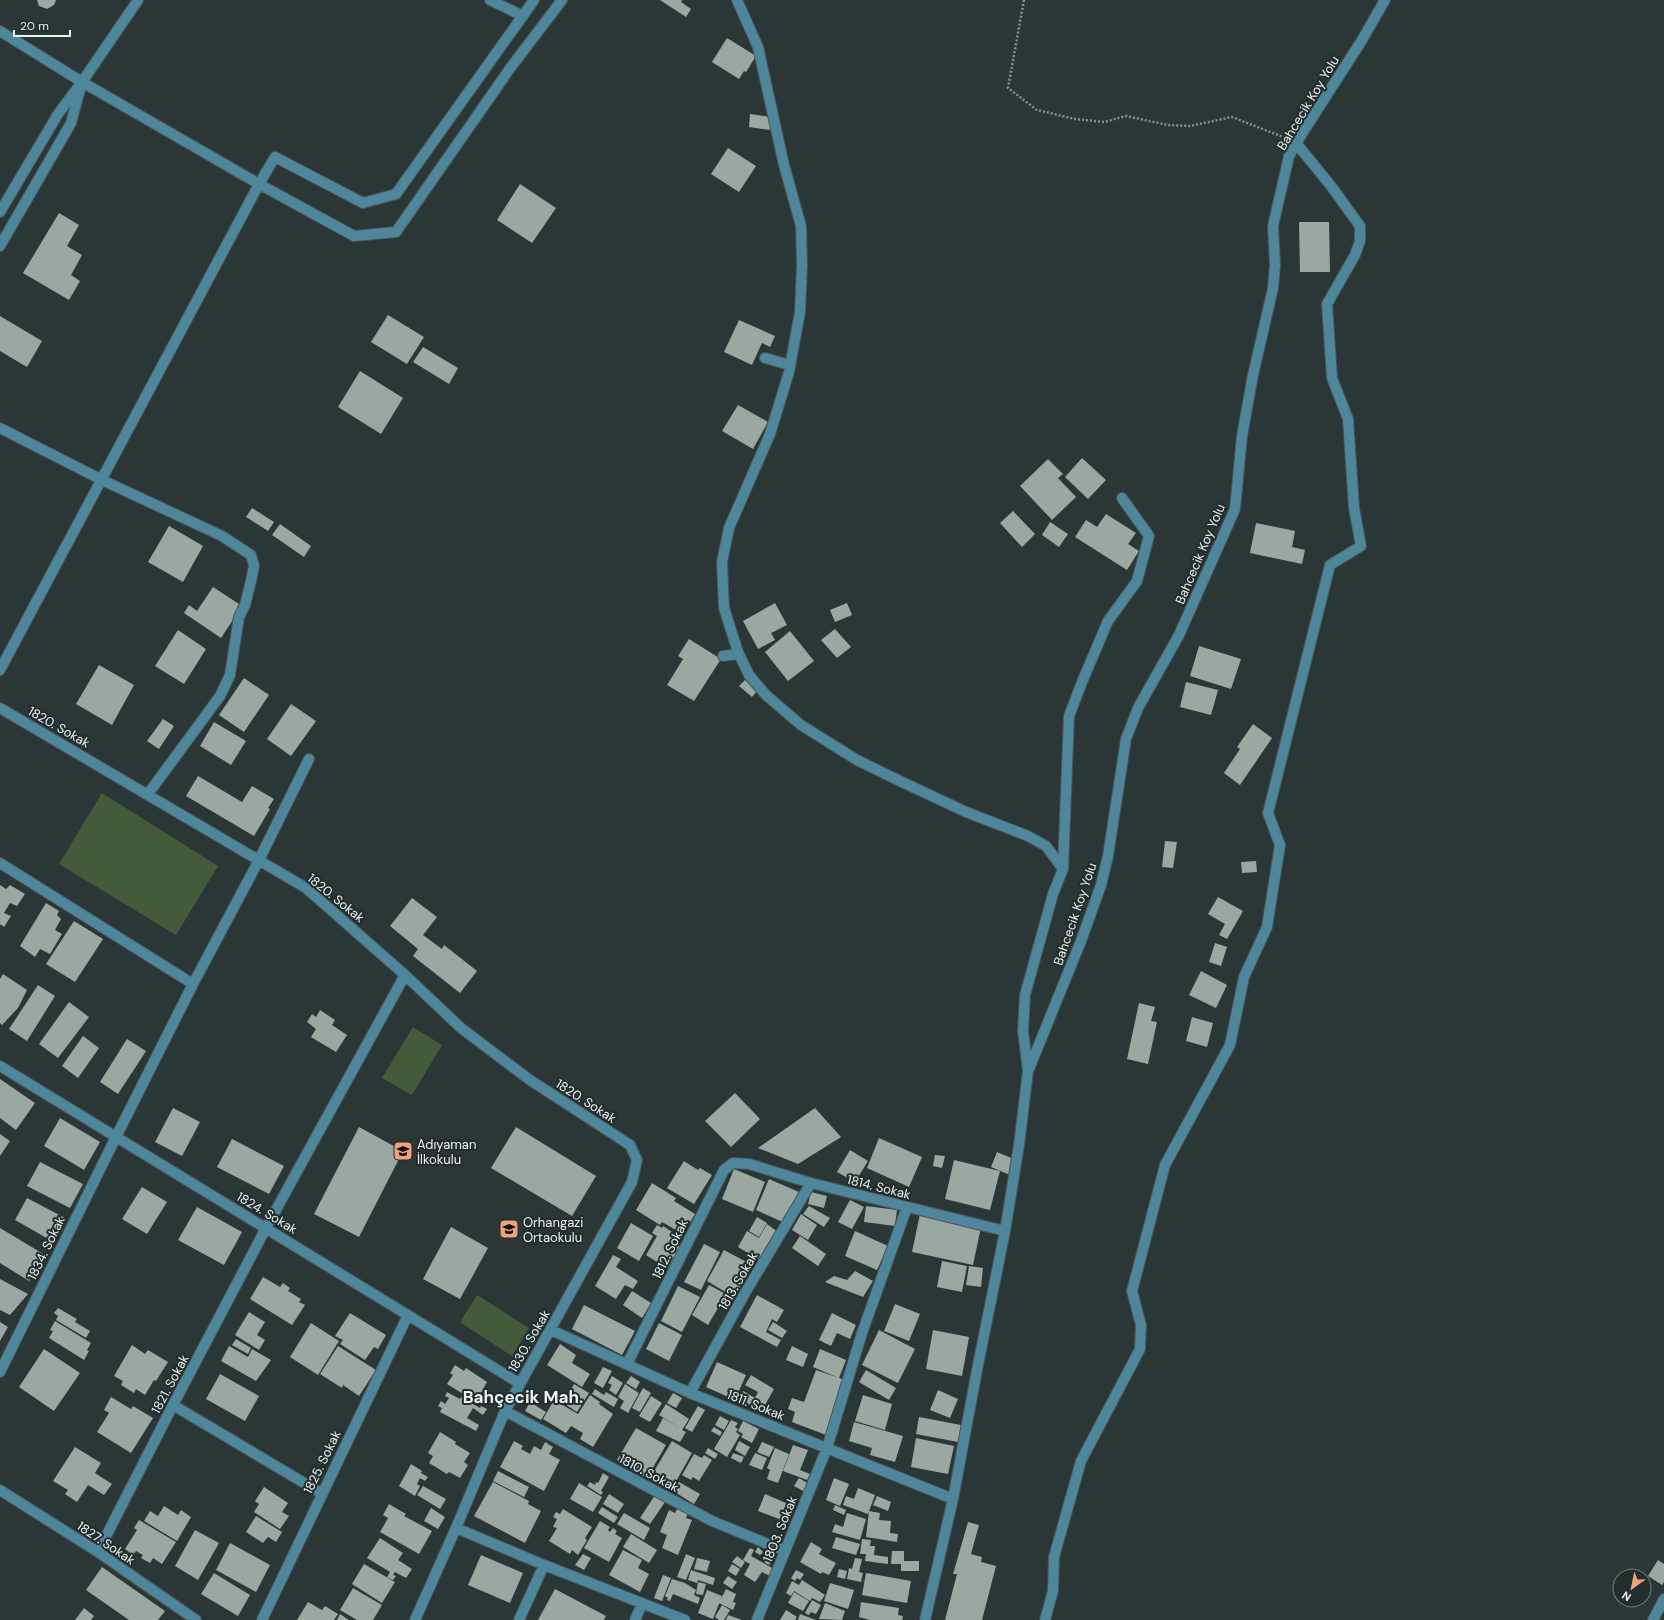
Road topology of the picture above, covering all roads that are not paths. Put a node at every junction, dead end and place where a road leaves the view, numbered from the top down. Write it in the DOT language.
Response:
graph roads {
  1 [pos="138,0"];
  2 [pos="490,0"];
  3 [pos="534,0"];
  4 [pos="562,0"];
  5 [pos="737,0"];
  6 [pos="1385,0"];
  7 [pos="523,16"];
  8 [pos="0,31"];
  9 [pos="82,82"];
  10 [pos="1296,143"];
  11 [pos="259,184"];
  12 [pos="0,212"];
  13 [pos="0,246"];
  14 [pos="765,358"];
  15 [pos="790,366"];
  16 [pos="0,428"];
  17 [pos="102,480"];
  18 [pos="1122,498"];
  19 [pos="739,654"];
  20 [pos="723,656"];
  21 [pos="0,670"];
  22 [pos="0,708"];
  23 [pos="309,759"];
  24 [pos="148,794"];
  25 [pos="259,860"];
  26 [pos="0,863"];
  27 [pos="1063,869"];
  28 [pos="406,975"];
  29 [pos="193,984"];
  30 [pos="0,1066"];
  31 [pos="1028,1071"];
  32 [pos="116,1136"];
  33 [pos="630,1145"];
  34 [pos="749,1164"];
  35 [pos="811,1183"];
  36 [pos="907,1207"];
  37 [pos="266,1228"];
  38 [pos="1005,1231"];
  39 [pos="408,1315"];
  40 [pos="551,1330"];
  41 [pos="627,1364"];
  42 [pos="0,1372"];
  43 [pos="519,1383"];
  44 [pos="690,1392"];
  45 [pos="173,1405"];
  46 [pos="505,1411"];
  47 [pos="827,1448"];
  48 [pos="0,1490"];
  49 [pos="321,1493"];
  50 [pos="953,1499"];
  51 [pos="456,1528"];
  52 [pos="785,1551"];
  53 [pos="98,1552"];
  54 [pos="544,1565"];
  55 [pos="1664,1598"];
  56 [pos="642,1604"];
  57 [pos="190,1618"];
  58 [pos="262,1620"];
  59 [pos="415,1620"];
  60 [pos="519,1620"];
  61 [pos="635,1620"];
  62 [pos="685,1620"];
  63 [pos="757,1620"];
  64 [pos="925,1620"];
  65 [pos="1045,1620"];
  66 [pos="1653,1620"];
  1 -- 9 [label="street"];
  2 -- 7 [label="street"];
  3 -- 7 [label="street"];
  4 -- 11 [label="street"];
  5 -- 15 [label="street"];
  6 -- 10 [label="street, Bahcecik Koy Yolu"];
  7 -- 11 [label="street"];
  8 -- 9 [label="street"];
  9 -- 11 [label="street"];
  9 -- 12 [label="street"];
  9 -- 13 [label="street"];
  10 -- 31 [label="street, Bahcecik Koy Yolu"];
  10 -- 65 [label="street"];
  11 -- 17 [label="street"];
  14 -- 15 [label="street"];
  15 -- 19 [label="street"];
  16 -- 17 [label="street"];
  17 -- 21 [label="street"];
  17 -- 24 [label="street"];
  18 -- 27 [label="street"];
  19 -- 20 [label="street"];
  19 -- 27 [label="street"];
  22 -- 24 [label="street, 1820. Sokak"];
  23 -- 25 [label="street, 1834. Sokak"];
  24 -- 25 [label="street, 1820. Sokak"];
  25 -- 28 [label="street, 1820. Sokak"];
  25 -- 29 [label="street, 1834. Sokak"];
  26 -- 29 [label="street"];
  27 -- 31 [label="street"];
  28 -- 33 [label="street, 1820. Sokak"];
  28 -- 37 [label="street, 1821. Sokak"];
  29 -- 32 [label="street, 1834. Sokak"];
  30 -- 32 [label="street, 1824. Sokak"];
  31 -- 38 [label="street"];
  32 -- 37 [label="street, 1824. Sokak"];
  32 -- 42 [label="street, 1834. Sokak"];
  33 -- 40 [label="street, 1830. Sokak"];
  34 -- 35 [label="street, 1814. Sokak"];
  34 -- 41 [label="street, 1812. Sokak"];
  35 -- 36 [label="street, 1814. Sokak"];
  35 -- 44 [label="street, 1813. Sokak"];
  36 -- 38 [label="street, 1814. Sokak"];
  36 -- 47 [label="street, 1803. Sokak"];
  37 -- 39 [label="street, 1824. Sokak"];
  37 -- 45 [label="street, 1821. Sokak"];
  38 -- 50 [label="street"];
  39 -- 43 [label="street, 1824. Sokak"];
  39 -- 49 [label="street, 1825. Sokak"];
  40 -- 41 [label="street, 1811. Sokak"];
  40 -- 43 [label="street, 1830. Sokak"];
  41 -- 44 [label="street, 1811. Sokak"];
  43 -- 46 [label="street, 1830. Sokak"];
  44 -- 47 [label="street, 1811. Sokak"];
  45 -- 49 [label="street"];
  45 -- 53 [label="street, 1821. Sokak"];
  46 -- 51 [label="street, 1830. Sokak"];
  46 -- 52 [label="street, 1810. Sokak"];
  47 -- 50 [label="street, 1811. Sokak"];
  47 -- 52 [label="street, 1803. Sokak"];
  48 -- 53 [label="street, 1827. Sokak"];
  49 -- 58 [label="street, 1825. Sokak"];
  50 -- 64 [label="street"];
  51 -- 54 [label="street"];
  51 -- 59 [label="street, 1830. Sokak"];
  52 -- 63 [label="street, 1803. Sokak"];
  53 -- 57 [label="street, 1827. Sokak"];
  54 -- 56 [label="street"];
  54 -- 60 [label="street"];
  55 -- 66 [label="street"];
  56 -- 61 [label="street"];
  56 -- 62 [label="street"];
}
